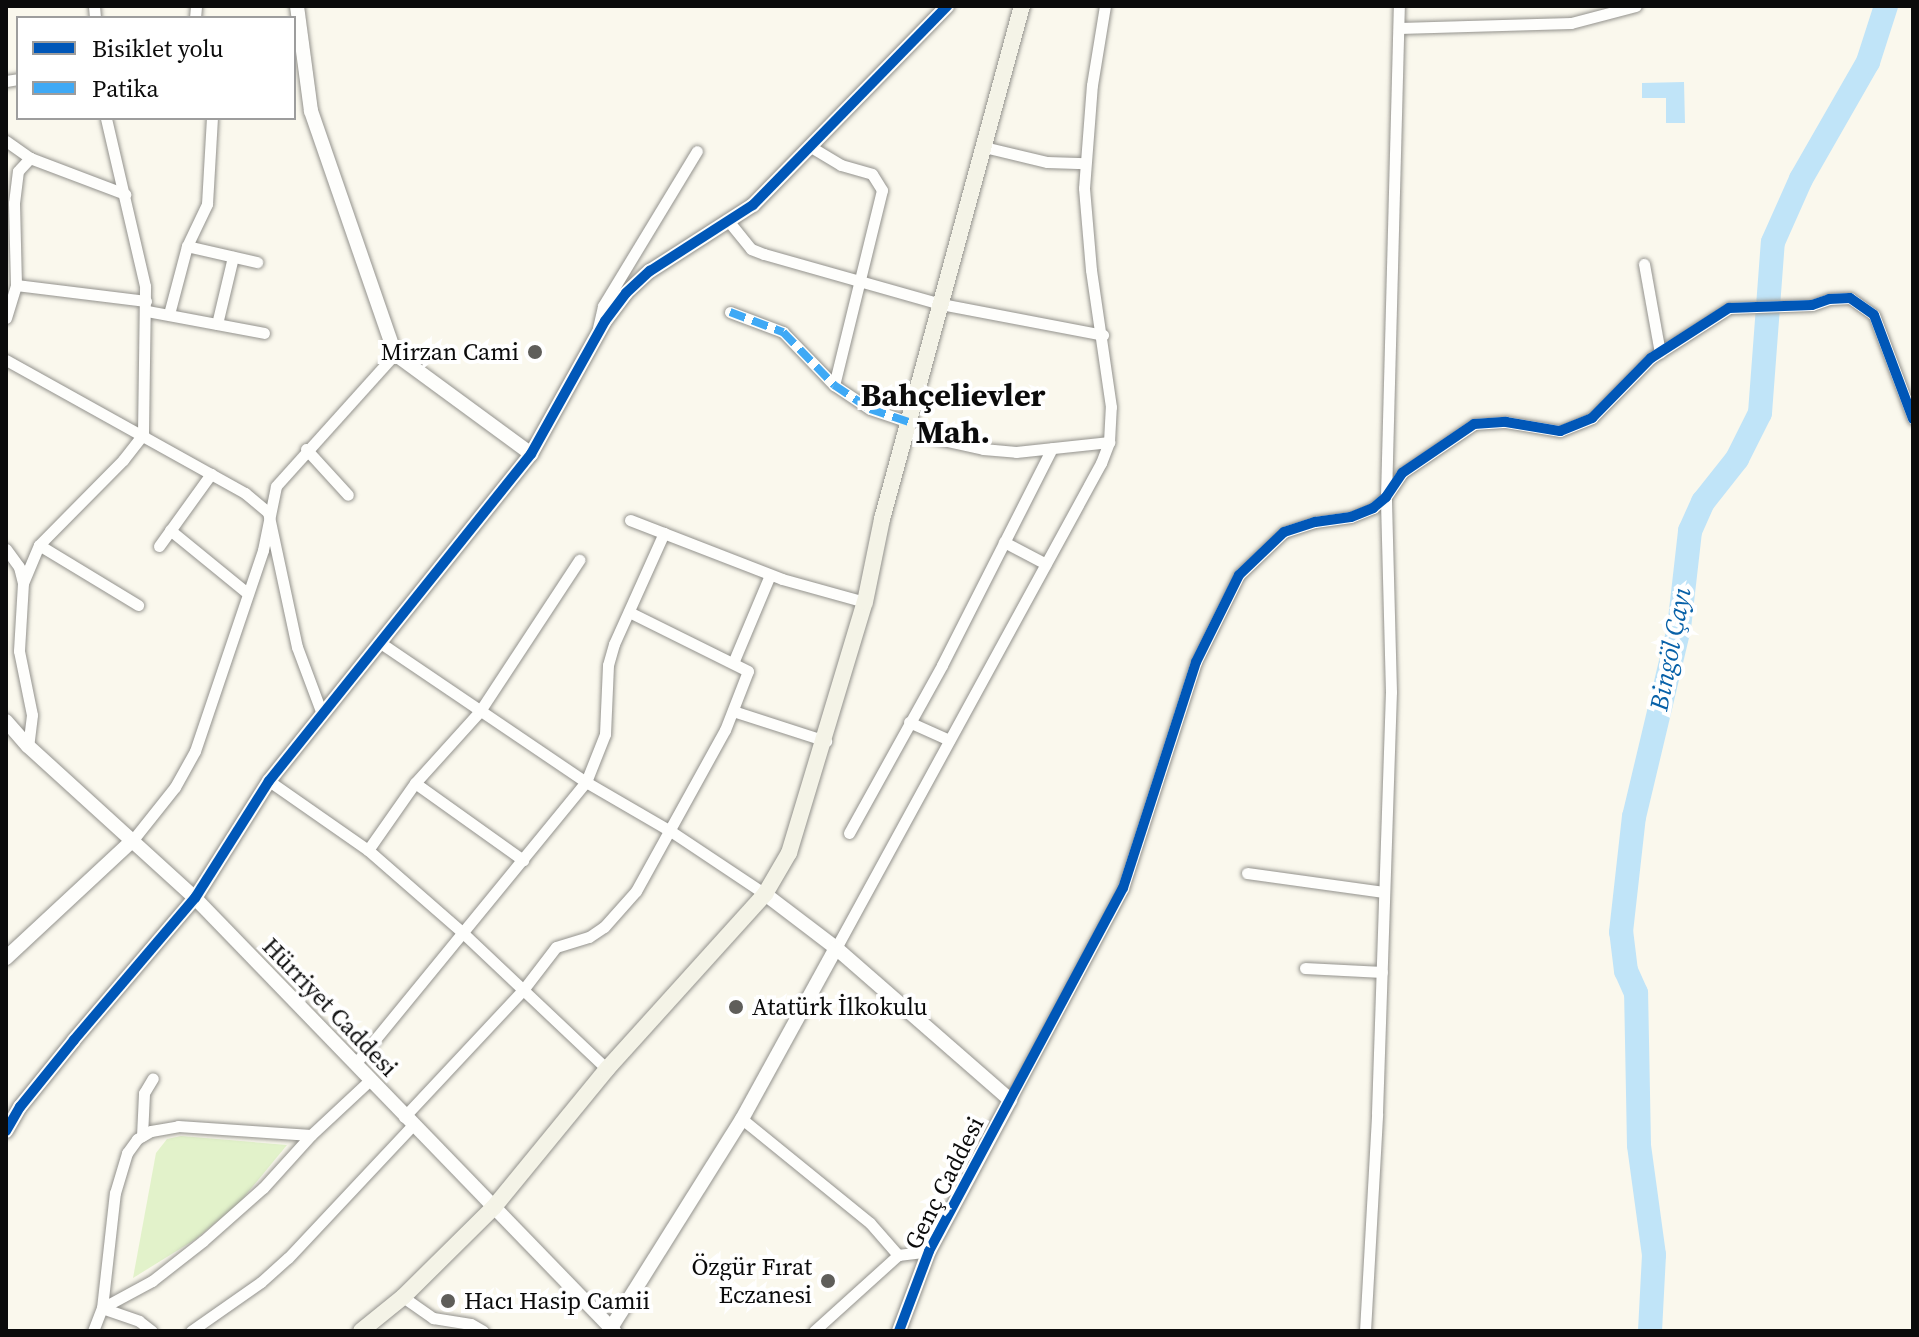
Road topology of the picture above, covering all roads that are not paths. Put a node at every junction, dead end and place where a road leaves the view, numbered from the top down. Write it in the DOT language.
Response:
graph roads {
  1 [pos="297,6"];
  2 [pos="947,6"];
  3 [pos="1022,6"];
  4 [pos="1105,6"];
  5 [pos="1399,6"];
  6 [pos="1636,6"];
  7 [pos="1399,28"];
  8 [pos="106,120"];
  9 [pos="212,120"];
  10 [pos="6,141"];
  11 [pos="811,147"];
  12 [pos="984,147"];
  13 [pos="697,151"];
  14 [pos="30,158"];
  15 [pos="1085,163"];
  16 [pos="125,194"];
  17 [pos="730,223"];
  18 [pos="10,226"];
  19 [pos="187,246"];
  20 [pos="233,257"];
  21 [pos="257,262"];
  22 [pos="1644,264"];
  23 [pos="859,279"];
  24 [pos="16,285"];
  25 [pos="941,304"];
  26 [pos="146,306"];
  27 [pos="730,312"];
  28 [pos="169,314"];
  29 [pos="6,318"];
  30 [pos="217,324"];
  31 [pos="264,333"];
  32 [pos="1103,335"];
  33 [pos="596,337"];
  34 [pos="1660,353"];
  35 [pos="395,354"];
  36 [pos="6,360"];
  37 [pos="834,385"];
  38 [pos="1913,419"];
  39 [pos="907,427"];
  40 [pos="143,434"];
  41 [pos="1109,442"];
  42 [pos="1052,448"];
  43 [pos="306,449"];
  44 [pos="531,454"];
  45 [pos="211,474"];
  46 [pos="348,495"];
  47 [pos="1386,497"];
  48 [pos="268,512"];
  49 [pos="630,520"];
  50 [pos="170,530"];
  51 [pos="664,533"];
  52 [pos="1004,542"];
  53 [pos="39,545"];
  54 [pos="159,546"];
  55 [pos="6,549"];
  56 [pos="579,560"];
  57 [pos="1046,564"];
  58 [pos="770,575"];
  59 [pos="23,583"];
  60 [pos="246,592"];
  61 [pos="865,602"];
  62 [pos="138,605"];
  63 [pos="629,612"];
  64 [pos="382,644"];
  65 [pos="733,663"];
  66 [pos="480,711"];
  67 [pos="733,711"];
  68 [pos="322,714"];
  69 [pos="6,721"];
  70 [pos="909,722"];
  71 [pos="949,740"];
  72 [pos="826,741"];
  73 [pos="28,746"];
  74 [pos="269,781"];
  75 [pos="586,782"];
  76 [pos="415,783"];
  77 [pos="672,832"];
  78 [pos="849,833"];
  79 [pos="132,841"];
  80 [pos="368,850"];
  81 [pos="523,860"];
  82 [pos="1247,873"];
  83 [pos="1384,892"];
  84 [pos="765,894"];
  85 [pos="195,898"];
  86 [pos="463,933"];
  87 [pos="836,948"];
  88 [pos="6,958"];
  89 [pos="1305,968"];
  90 [pos="1382,972"];
  91 [pos="523,990"];
  92 [pos="355,1064"];
  93 [pos="607,1069"];
  94 [pos="153,1078"];
  95 [pos="370,1080"];
  96 [pos="1010,1100"];
  97 [pos="742,1119"];
  98 [pos="408,1122"];
  99 [pos="6,1131"];
  100 [pos="311,1135"];
  101 [pos="142,1136"];
  102 [pos="494,1207"];
  103 [pos="929,1251"];
  104 [pos="898,1255"];
  105 [pos="403,1297"];
  106 [pos="102,1308"];
  107 [pos="612,1330"];
  108 [pos="93,1331"];
  109 [pos="152,1331"];
  110 [pos="191,1331"];
  111 [pos="361,1331"];
  112 [pos="483,1331"];
  113 [pos="814,1331"];
  114 [pos="899,1331"];
  115 [pos="1365,1331"];
  1 -- 35 [label="street"];
  2 -- 11 [label="street"];
  3 -- 12 [label="main road"];
  4 -- 15 [label="street"];
  5 -- 7 [label="street"];
  6 -- 7 [label="street"];
  7 -- 47 [label="street"];
  8 -- 16 [label="street"];
  9 -- 19 [label="street"];
  10 -- 14 [label="street"];
  11 -- 17 [label="street"];
  11 -- 23 [label="street"];
  12 -- 15 [label="street"];
  12 -- 25 [label="main road"];
  13 -- 33 [label="street"];
  14 -- 16 [label="street"];
  14 -- 18 [label="street"];
  15 -- 32 [label="street"];
  16 -- 26 [label="street"];
  17 -- 23 [label="street"];
  17 -- 33 [label="street"];
  18 -- 24 [label="street"];
  19 -- 20 [label="street"];
  19 -- 28 [label="street"];
  20 -- 21 [label="street"];
  20 -- 30 [label="street"];
  22 -- 34 [label="street"];
  23 -- 25 [label="street"];
  23 -- 37 [label="street"];
  24 -- 26 [label="street"];
  24 -- 29 [label="street"];
  25 -- 32 [label="street"];
  25 -- 39 [label="main road"];
  26 -- 28 [label="street"];
  26 -- 40 [label="street"];
  27 -- 37 [label="street"];
  28 -- 30 [label="street"];
  30 -- 31 [label="street"];
  32 -- 41 [label="street"];
  33 -- 44 [label="street"];
  34 -- 38 [label="street"];
  34 -- 47 [label="street"];
  35 -- 43 [label="street"];
  35 -- 44 [label="street"];
  36 -- 40 [label="street"];
  37 -- 39 [label="street"];
  39 -- 42 [label="street"];
  39 -- 61 [label="main road"];
  40 -- 45 [label="street"];
  40 -- 53 [label="street"];
  41 -- 42 [label="street"];
  41 -- 57 [label="street"];
  42 -- 52 [label="street"];
  43 -- 46 [label="street"];
  43 -- 48 [label="street"];
  44 -- 64 [label="street"];
  45 -- 48 [label="street"];
  45 -- 50 [label="street"];
  47 -- 83 [label="street"];
  47 -- 96 [label="street"];
  48 -- 60 [label="street"];
  48 -- 68 [label="street"];
  49 -- 51 [label="street"];
  50 -- 54 [label="street"];
  50 -- 60 [label="street"];
  51 -- 58 [label="street"];
  51 -- 63 [label="street"];
  52 -- 57 [label="street"];
  52 -- 70 [label="street"];
  53 -- 59 [label="street"];
  53 -- 62 [label="street"];
  55 -- 59 [label="street"];
  56 -- 66 [label="street"];
  57 -- 71 [label="street"];
  58 -- 61 [label="street"];
  58 -- 65 [label="street"];
  59 -- 73 [label="street"];
  60 -- 79 [label="street"];
  61 -- 72 [label="main road"];
  63 -- 65 [label="street"];
  63 -- 75 [label="street"];
  64 -- 66 [label="street"];
  64 -- 68 [label="street"];
  65 -- 67 [label="street"];
  66 -- 75 [label="street"];
  66 -- 76 [label="street"];
  67 -- 72 [label="street"];
  67 -- 77 [label="street"];
  68 -- 74 [label="street"];
  69 -- 73 [label="street, Hürriyet Caddesi"];
  70 -- 71 [label="street"];
  70 -- 78 [label="street"];
  71 -- 87 [label="street"];
  72 -- 84 [label="main road"];
  73 -- 79 [label="street, Hürriyet Caddesi"];
  74 -- 80 [label="street"];
  74 -- 85 [label="street"];
  75 -- 77 [label="street"];
  75 -- 81 [label="street"];
  76 -- 80 [label="street"];
  76 -- 81 [label="street"];
  77 -- 84 [label="street"];
  77 -- 91 [label="street"];
  79 -- 85 [label="street, Hürriyet Caddesi"];
  79 -- 88 [label="street"];
  80 -- 86 [label="street"];
  81 -- 86 [label="street"];
  82 -- 83 [label="street"];
  83 -- 90 [label="street"];
  84 -- 87 [label="street"];
  84 -- 93 [label="main road"];
  85 -- 92 [label="street, Hürriyet Caddesi"];
  85 -- 99 [label="street"];
  86 -- 91 [label="street"];
  86 -- 92 [label="street"];
  87 -- 96 [label="street"];
  87 -- 97 [label="street"];
  89 -- 90 [label="street"];
  90 -- 115 [label="street"];
  91 -- 93 [label="street"];
  91 -- 98 [label="street"];
  92 -- 95 [label="street, Hürriyet Caddesi"];
  93 -- 102 [label="main road"];
  94 -- 101 [label="street"];
  95 -- 98 [label="street, Hürriyet Caddesi"];
  95 -- 100 [label="street"];
  96 -- 103 [label="street, Genç Caddesi"];
  97 -- 104 [label="street"];
  97 -- 107 [label="street"];
  98 -- 102 [label="street, Hürriyet Caddesi"];
  98 -- 110 [label="street"];
  100 -- 101 [label="street"];
  100 -- 106 [label="street"];
  101 -- 106 [label="street"];
  102 -- 105 [label="main road"];
  102 -- 107 [label="street, Hürriyet Caddesi"];
  103 -- 104 [label="street"];
  103 -- 114 [label="street, Genç Caddesi"];
  104 -- 113 [label="street"];
  105 -- 111 [label="main road"];
  105 -- 112 [label="street"];
  106 -- 108 [label="street"];
  106 -- 109 [label="street"];
}
